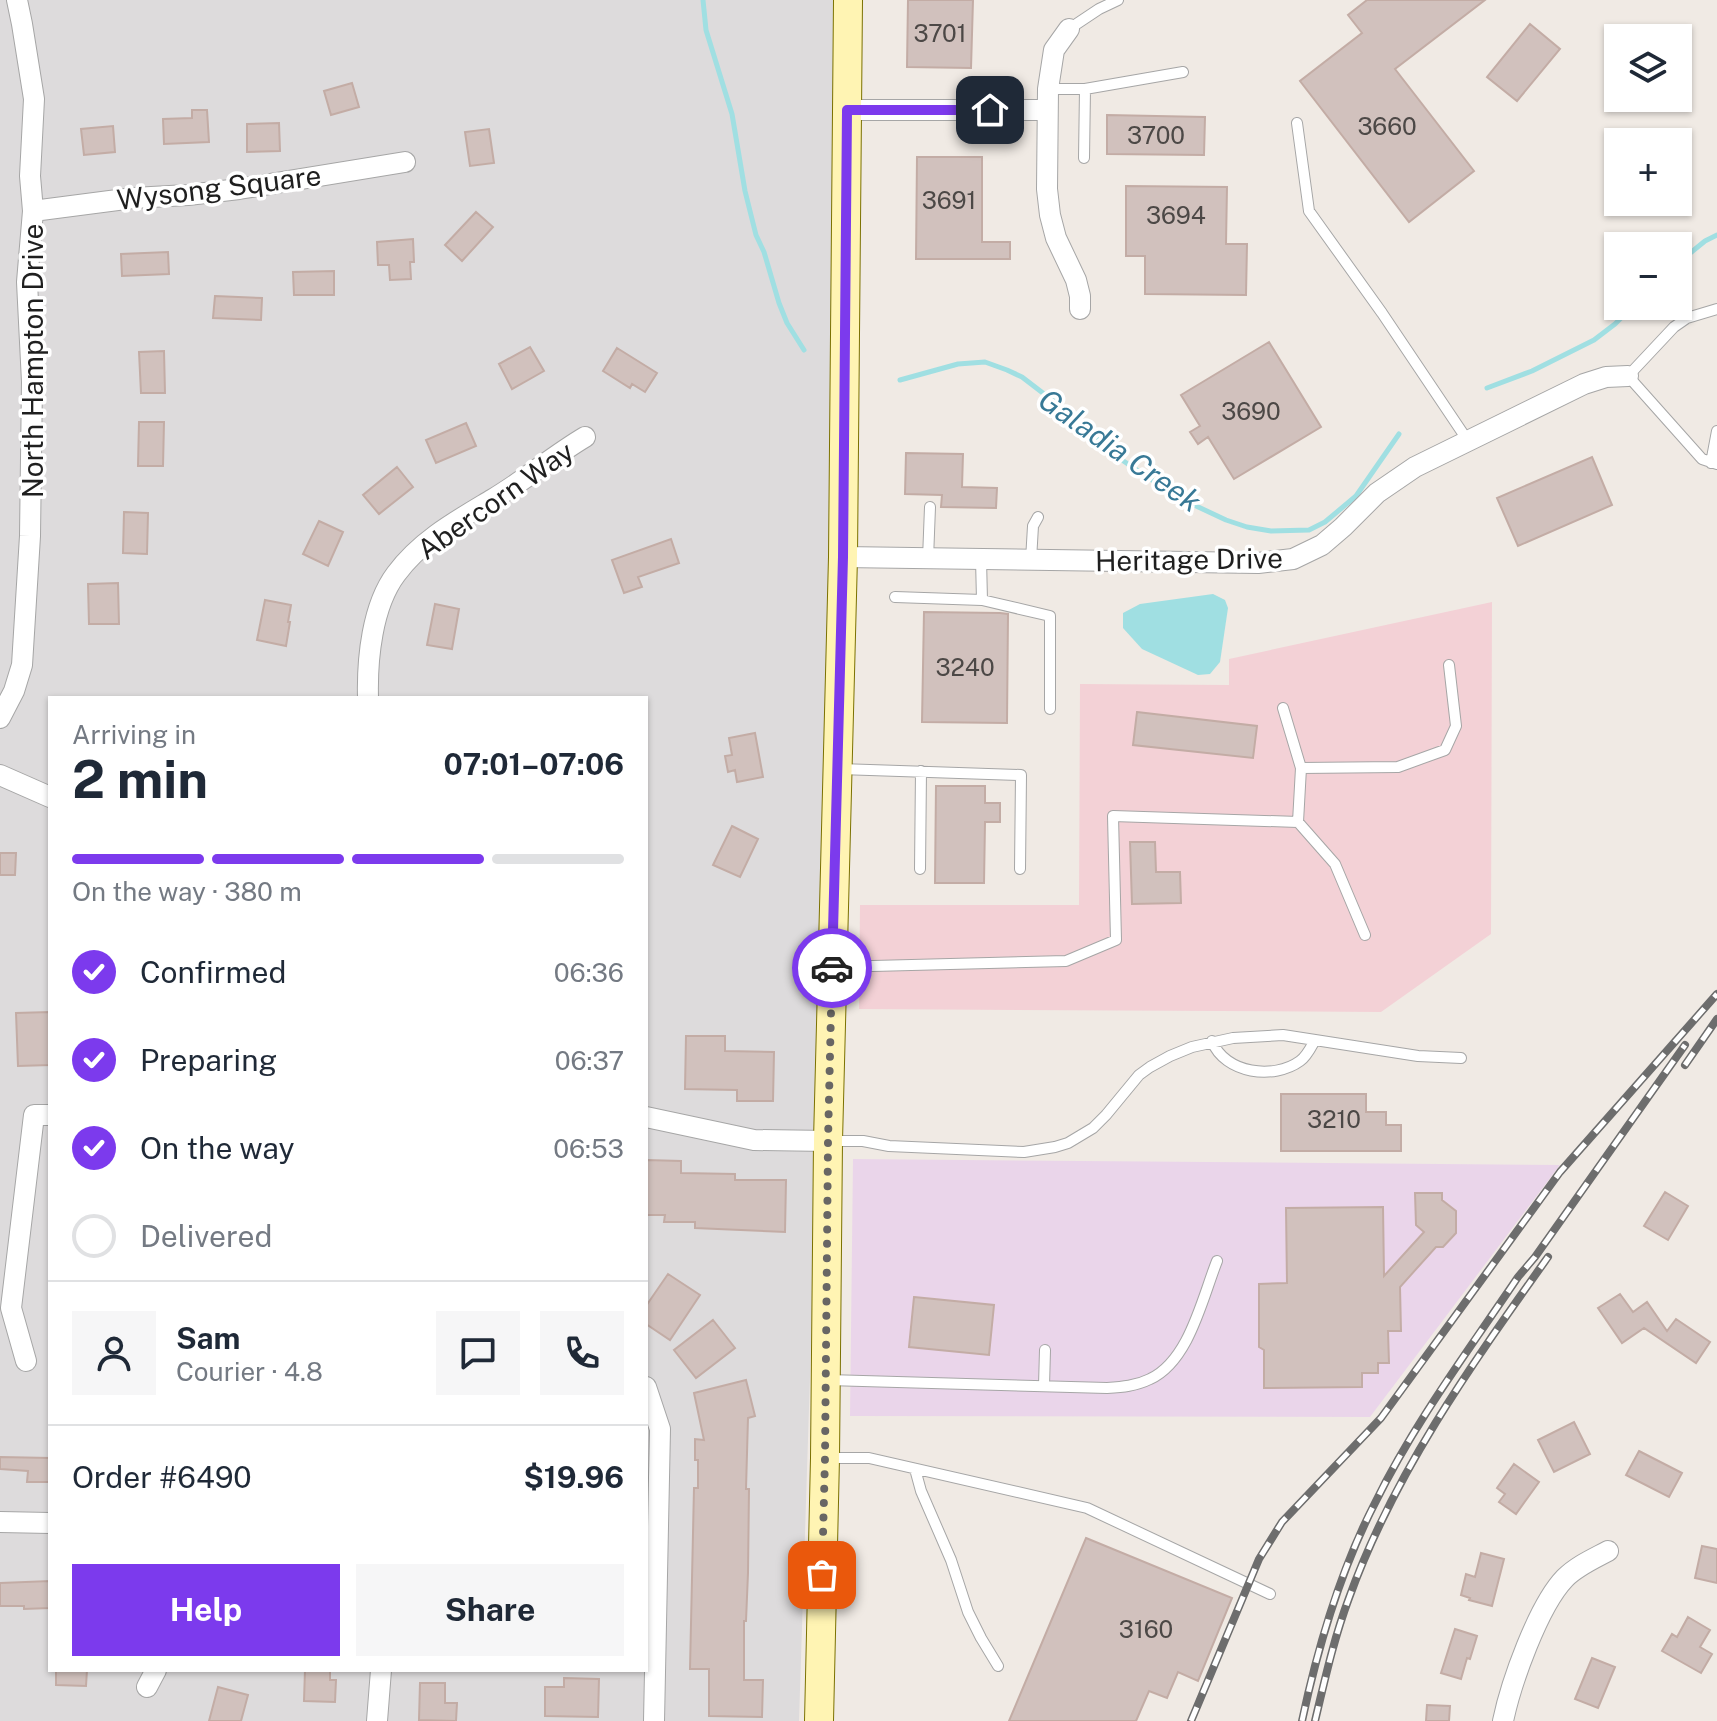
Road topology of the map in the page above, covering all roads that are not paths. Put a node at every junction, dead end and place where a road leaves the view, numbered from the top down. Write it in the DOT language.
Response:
graph roads {
  1 [pos="17,0"];
  2 [pos="848,0"];
  3 [pos="1118,0"];
  4 [pos="1096,5"];
  5 [pos="1069,29"];
  6 [pos="1183,72"];
  7 [pos="1048,89"];
  8 [pos="1085,89"];
  9 [pos="847,110"];
  10 [pos="1047,110"];
  11 [pos="1297,123"];
  12 [pos="1084,158"];
  13 [pos="405,162"];
  14 [pos="33,211"];
  15 [pos="1080,309"];
  16 [pos="1717,309"];
  17 [pos="1628,376"];
  18 [pos="1717,431"];
  19 [pos="585,437"];
  20 [pos="1468,441"];
  21 [pos="1714,463"];
  22 [pos="930,507"];
  23 [pos="1038,517"];
  24 [pos="843,557"];
  25 [pos="928,559"];
  26 [pos="981,559"];
  27 [pos="1031,560"];
  28 [pos="895,597"];
  29 [pos="982,600"];
  30 [pos="1449,665"];
  31 [pos="368,696"];
  32 [pos="1283,708"];
  33 [pos="1050,709"];
  34 [pos="0,718"];
  35 [pos="1301,768"];
  36 [pos="838,769"];
  37 [pos="921,771"];
  38 [pos="0,775"];
  39 [pos="48,796"];
  40 [pos="1298,822"];
  41 [pos="920,869"];
  42 [pos="1020,869"];
  43 [pos="1365,935"];
  44 [pos="832,967"];
  45 [pos="1315,1040"];
  46 [pos="1212,1041"];
  47 [pos="1461,1058"];
  48 [pos="48,1115"];
  49 [pos="648,1117"];
  50 [pos="828,1141"];
  51 [pos="1217,1261"];
  52 [pos="1045,1350"];
  53 [pos="26,1361"];
  54 [pos="826,1380"];
  55 [pos="1044,1386"];
  56 [pos="648,1393"];
  57 [pos="825,1458"];
  58 [pos="915,1469"];
  59 [pos="0,1522"];
  60 [pos="48,1523"];
  61 [pos="1608,1551"];
  62 [pos="1270,1594"];
  63 [pos="998,1666"];
  64 [pos="381,1672"];
  65 [pos="377,1721"];
  66 [pos="654,1721"];
  67 [pos="819,1721"];
  68 [pos="1503,1721"];
  1 -- 14 [label="street, North Hampton Drive"];
  2 -- 9 [label="street"];
  3 -- 4 [label="lane"];
  4 -- 5 [label="lane"];
  5 -- 7 [label="street"];
  6 -- 8 [label="lane"];
  7 -- 8 [label="lane"];
  7 -- 10 [label="street"];
  8 -- 12 [label="lane"];
  9 -- 10 [label="street"];
  9 -- 24 [label="street"];
  10 -- 15 [label="street"];
  11 -- 20 [label="lane"];
  13 -- 14 [label="street, Wysong Square"];
  14 -- 34 [label="street, North Hampton Drive"];
  16 -- 17 [label="lane"];
  17 -- 20 [label="street, Heritage Drive"];
  17 -- 21 [label="lane"];
  18 -- 21 [label="lane"];
  19 -- 31 [label="street, Abercorn Way"];
  20 -- 27 [label="street, Heritage Drive"];
  22 -- 25 [label="lane"];
  23 -- 27 [label="lane"];
  24 -- 25 [label="street, Heritage Drive"];
  24 -- 36 [label="street"];
  25 -- 26 [label="street, Heritage Drive"];
  26 -- 27 [label="street, Heritage Drive"];
  26 -- 29 [label="lane"];
  28 -- 29 [label="lane"];
  29 -- 33 [label="lane"];
  30 -- 35 [label="lane"];
  32 -- 35 [label="lane"];
  35 -- 40 [label="lane"];
  36 -- 37 [label="lane"];
  36 -- 44 [label="street"];
  37 -- 41 [label="lane"];
  37 -- 42 [label="lane"];
  38 -- 39 [label="street"];
  40 -- 43 [label="lane"];
  40 -- 44 [label="lane"];
  44 -- 50 [label="street"];
  45 -- 46 [label="lane"];
  45 -- 46 [label="lane"];
  45 -- 47 [label="lane"];
  46 -- 50 [label="lane"];
  48 -- 53 [label="street"];
  49 -- 50 [label="street"];
  50 -- 54 [label="street"];
  51 -- 55 [label="lane"];
  52 -- 55 [label="lane"];
  54 -- 55 [label="lane"];
  54 -- 57 [label="street"];
  56 -- 66 [label="street"];
  57 -- 58 [label="lane"];
  57 -- 67 [label="street"];
  58 -- 62 [label="lane"];
  58 -- 63 [label="lane"];
  59 -- 60 [label="street"];
  61 -- 68 [label="street"];
  64 -- 65 [label="street"];
}
